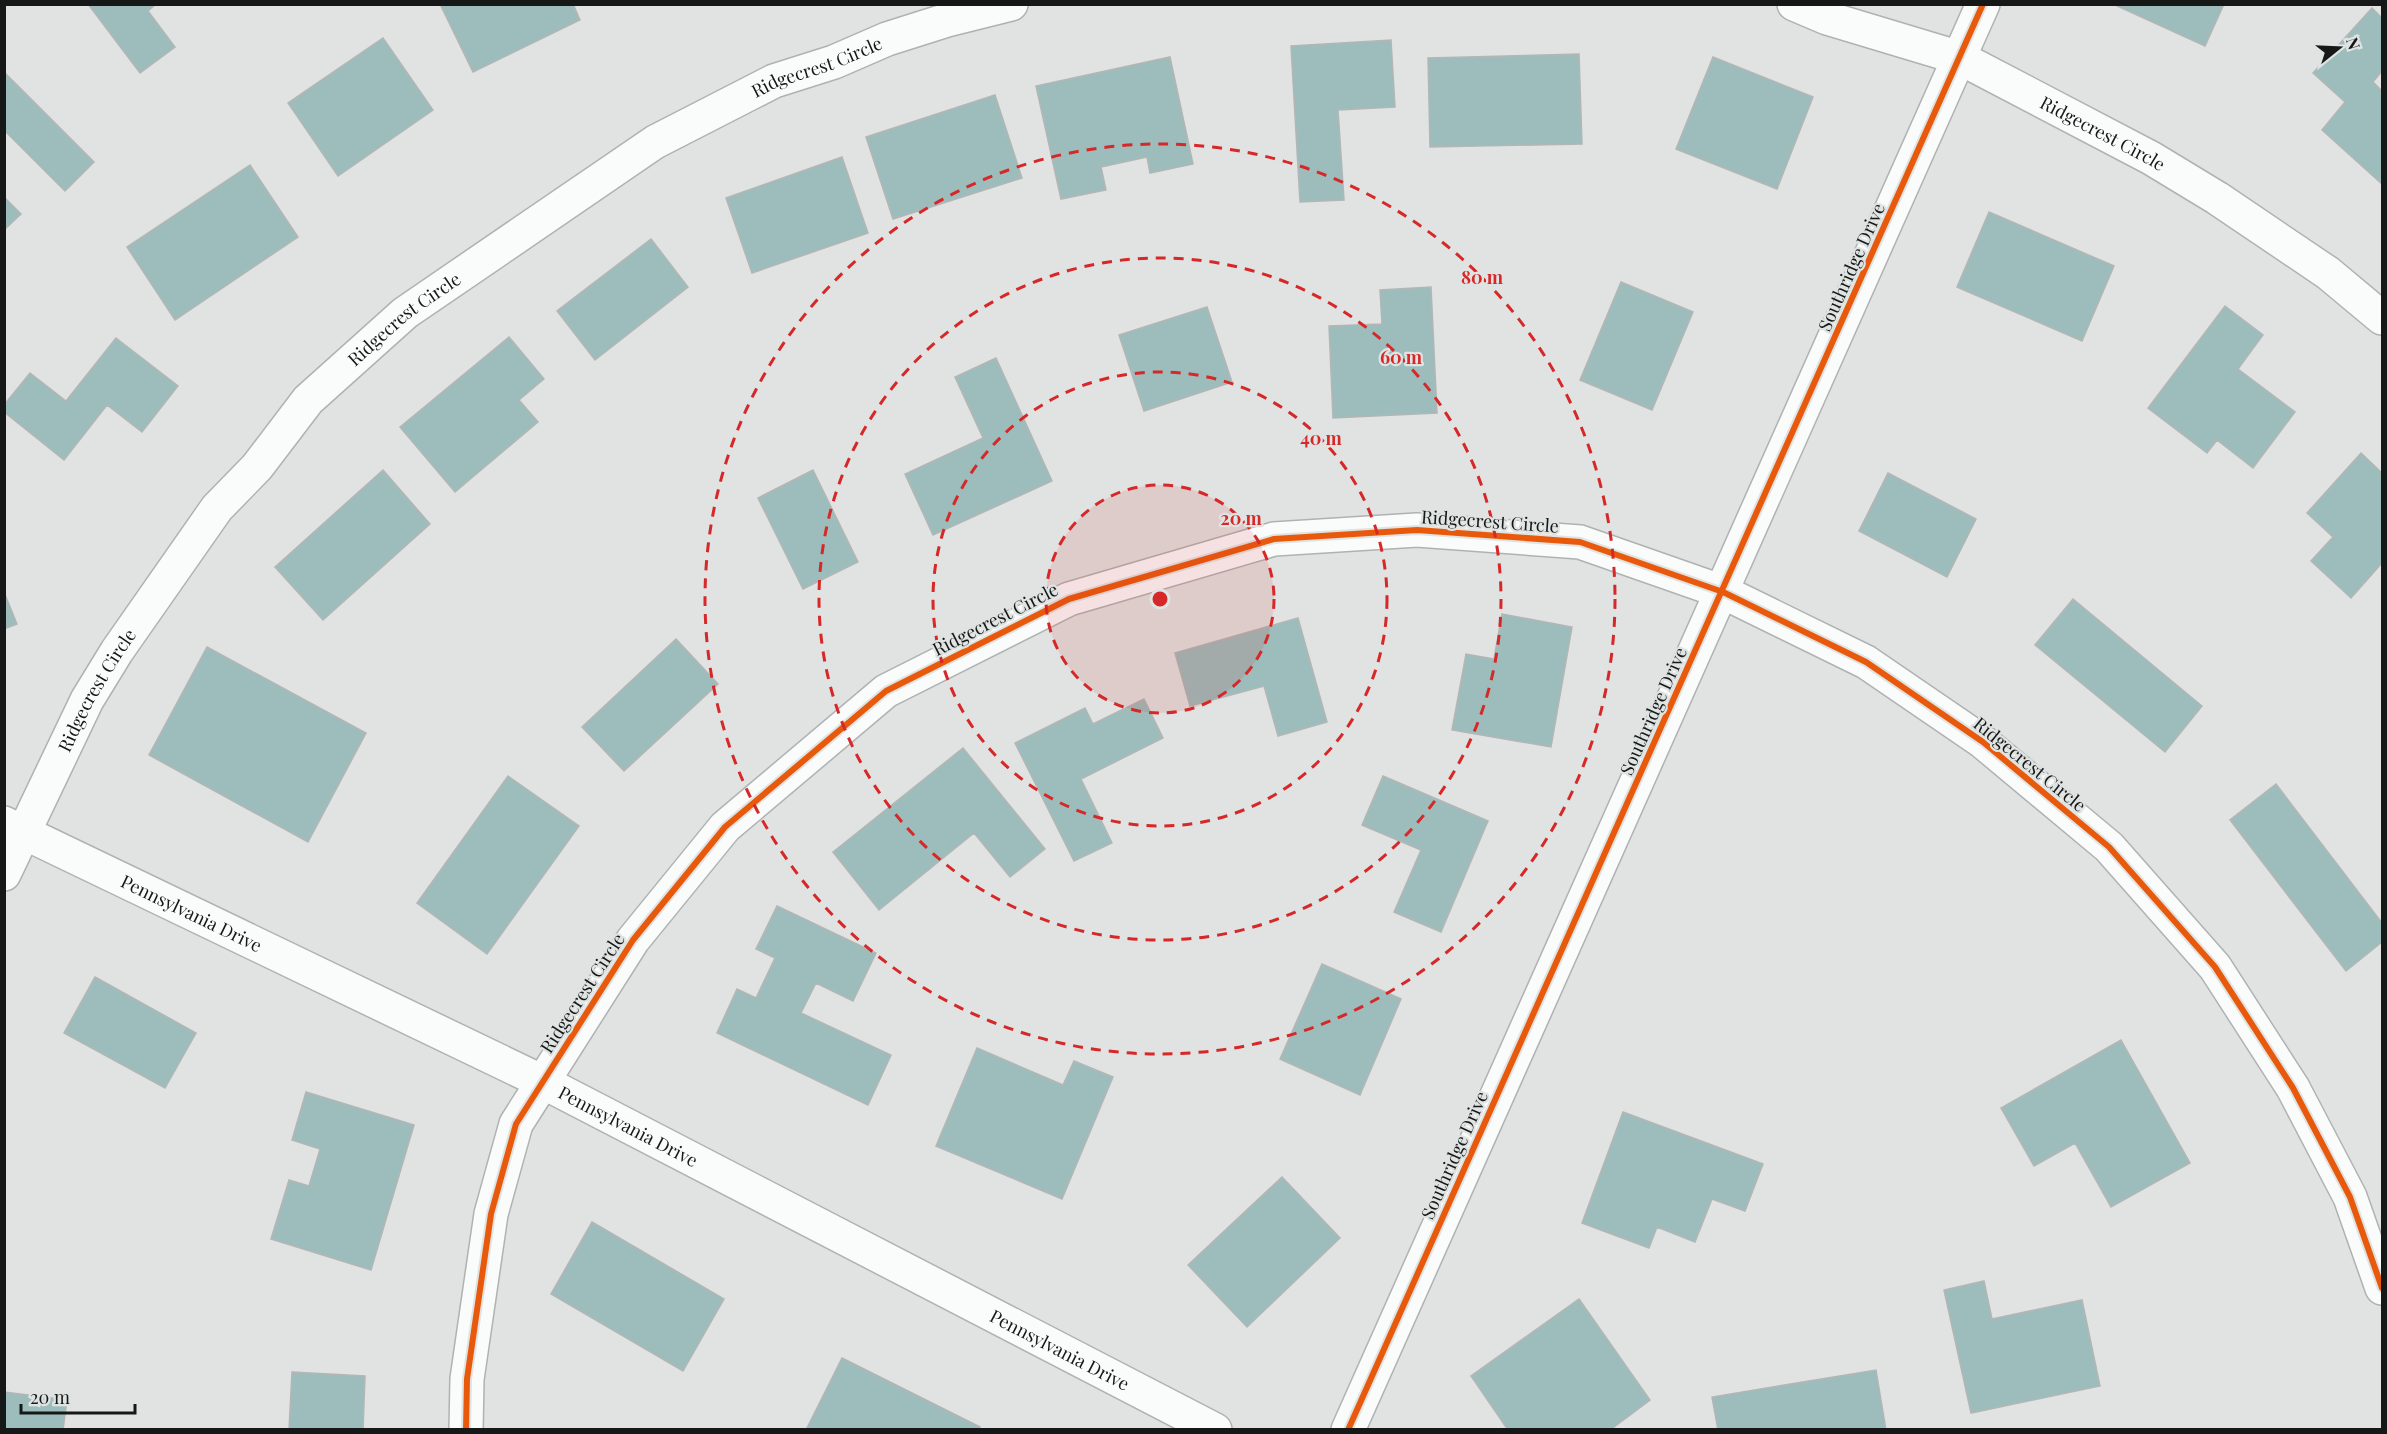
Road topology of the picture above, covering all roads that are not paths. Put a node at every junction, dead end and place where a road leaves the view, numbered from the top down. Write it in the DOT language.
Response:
graph roads {
  1 [pos="1011,4"];
  2 [pos="1794,4"];
  3 [pos="1983,4"];
  4 [pos="1960,58"];
  5 [pos="2382,318"];
  6 [pos="1723,592"];
  7 [pos="14,827"];
  8 [pos="4,874"];
  9 [pos="543,1082"];
  10 [pos="2382,1288"];
  11 [pos="466,1430"];
  12 [pos="1215,1430"];
  13 [pos="1348,1430"];
  1 -- 7 [label="street, Ridgecrest Circle"];
  2 -- 4 [label="street, Ridgecrest Circle"];
  3 -- 4 [label="street, Southridge Drive"];
  4 -- 5 [label="street, Ridgecrest Circle"];
  4 -- 6 [label="street, Southridge Drive"];
  6 -- 9 [label="street, Ridgecrest Circle"];
  6 -- 10 [label="street, Ridgecrest Circle"];
  6 -- 13 [label="street, Southridge Drive"];
  7 -- 8 [label="street, Ridgecrest Circle"];
  7 -- 9 [label="street, Pennsylvania Drive"];
  9 -- 11 [label="street, Ridgecrest Circle"];
  9 -- 12 [label="street, Pennsylvania Drive"];
}
